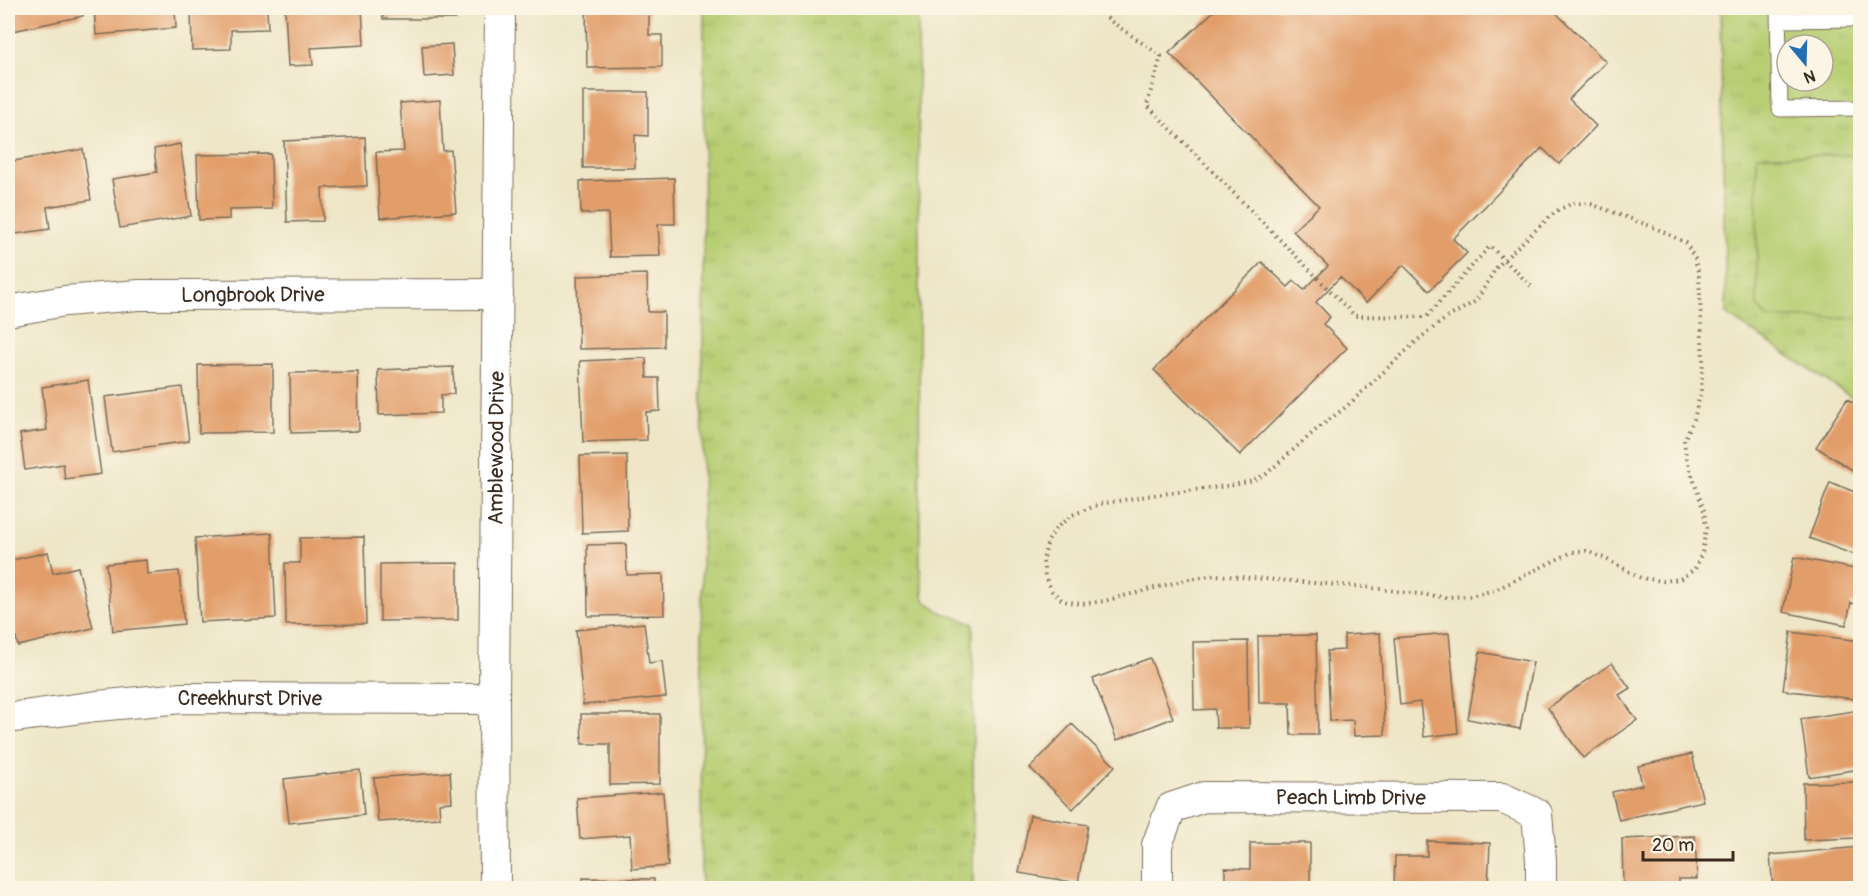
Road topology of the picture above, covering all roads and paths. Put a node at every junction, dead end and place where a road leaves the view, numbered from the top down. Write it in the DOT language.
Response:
graph roads {
  1 [pos="500,8"];
  2 [pos="1100,8"];
  3 [pos="1778,14"];
  4 [pos="1860,19"];
  5 [pos="1860,108"];
  6 [pos="1504,260"];
  7 [pos="1531,286"];
  8 [pos="498,294"];
  9 [pos="8,310"];
  10 [pos="494,699"];
  11 [pos="8,718"];
  12 [pos="495,888"];
  13 [pos="1157,888"];
  14 [pos="1541,888"];
  1 -- 8 [label="street, Amblewood Drive"];
  2 -- 6 [label="path"];
  3 -- 4 [label="lane"];
  3 -- 5 [label="lane"];
  6 -- 6 [label="path"];
  6 -- 7 [label="path"];
  8 -- 9 [label="street, Longbrook Drive"];
  8 -- 10 [label="street, Amblewood Drive"];
  10 -- 11 [label="street, Creekhurst Drive"];
  10 -- 12 [label="street, Amblewood Drive"];
  13 -- 14 [label="street, Peach Limb Drive"];
}
